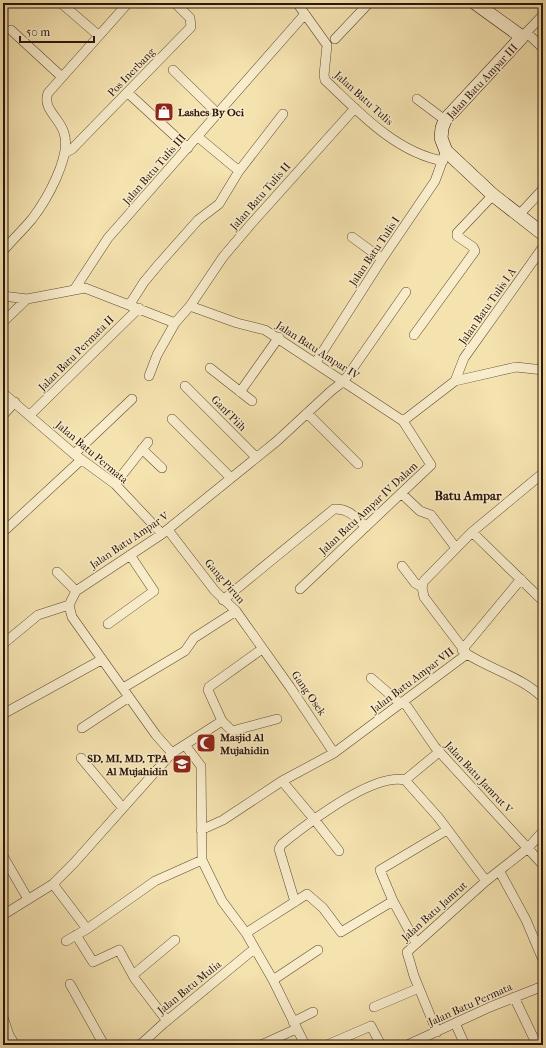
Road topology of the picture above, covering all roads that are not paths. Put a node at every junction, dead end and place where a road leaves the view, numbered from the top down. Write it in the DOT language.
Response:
graph roads {
  1 [pos="128,3"];
  2 [pos="175,3"];
  3 [pos="297,3"];
  4 [pos="369,3"];
  5 [pos="475,3"];
  6 [pos="63,4"];
  7 [pos="305,14"];
  8 [pos="543,16"];
  9 [pos="11,30"];
  10 [pos="98,35"];
  11 [pos="524,35"];
  12 [pos="335,39"];
  13 [pos="543,48"];
  14 [pos="173,70"];
  15 [pos="62,77"];
  16 [pos="128,93"];
  17 [pos="417,99"];
  18 [pos="355,108"];
  19 [pos="217,113"];
  20 [pos="283,114"];
  21 [pos="445,120"];
  22 [pos="198,137"];
  23 [pos="188,148"];
  24 [pos="65,153"];
  25 [pos="444,156"];
  26 [pos="239,171"];
  27 [pos="543,189"];
  28 [pos="494,195"];
  29 [pos="519,215"];
  30 [pos="543,234"];
  31 [pos="352,237"];
  32 [pos="543,247"];
  33 [pos="3,251"];
  34 [pos="382,259"];
  35 [pos="74,290"];
  36 [pos="406,292"];
  37 [pos="3,296"];
  38 [pos="27,299"];
  39 [pos="130,304"];
  40 [pos="190,306"];
  41 [pos="139,308"];
  42 [pos="3,322"];
  43 [pos="175,323"];
  44 [pos="414,335"];
  45 [pos="279,337"];
  46 [pos="316,362"];
  47 [pos="210,368"];
  48 [pos="543,370"];
  49 [pos="149,376"];
  50 [pos="344,381"];
  51 [pos="455,381"];
  52 [pos="185,386"];
  53 [pos="240,392"];
  54 [pos="3,393"];
  55 [pos="132,399"];
  56 [pos="252,401"];
  57 [pos="15,402"];
  58 [pos="307,413"];
  59 [pos="3,415"];
  60 [pos="30,415"];
  61 [pos="172,419"];
  62 [pos="403,421"];
  63 [pos="148,442"];
  64 [pos="142,449"];
  65 [pos="77,457"];
  66 [pos="256,458"];
  67 [pos="358,464"];
  68 [pos="162,468"];
  69 [pos="543,473"];
  70 [pos="231,478"];
  71 [pos="115,484"];
  72 [pos="401,493"];
  73 [pos="366,527"];
  74 [pos="3,532"];
  75 [pos="165,532"];
  76 [pos="472,532"];
  77 [pos="456,548"];
  78 [pos="130,555"];
  79 [pos="402,566"];
  80 [pos="57,572"];
  81 [pos="521,579"];
  82 [pos="422,587"];
  83 [pos="300,589"];
  84 [pos="76,591"];
  85 [pos="541,596"];
  86 [pos="224,600"];
  87 [pos="69,605"];
  88 [pos="236,611"];
  89 [pos="108,624"];
  90 [pos="3,644"];
  91 [pos="262,649"];
  92 [pos="464,652"];
  93 [pos="101,660"];
  94 [pos="371,678"];
  95 [pos="123,688"];
  96 [pos="129,697"];
  97 [pos="543,698"];
  98 [pos="402,703"];
  99 [pos="3,714"];
  100 [pos="277,719"];
  101 [pos="222,721"];
  102 [pos="82,728"];
  103 [pos="185,745"];
  104 [pos="172,752"];
  105 [pos="439,752"];
  106 [pos="334,753"];
  107 [pos="81,758"];
  108 [pos="405,780"];
  109 [pos="282,781"];
  110 [pos="122,807"];
  111 [pos="314,819"];
  112 [pos="201,830"];
  113 [pos="447,830"];
  114 [pos="543,831"];
  115 [pos="528,848"];
  116 [pos="339,851"];
  117 [pos="3,856"];
  118 [pos="202,860"];
  119 [pos="543,865"];
  120 [pos="500,872"];
  121 [pos="486,881"];
  122 [pos="53,884"];
  123 [pos="28,899"];
  124 [pos="393,901"];
  125 [pos="295,902"];
  126 [pos="3,915"];
  127 [pos="87,929"];
  128 [pos="246,933"];
  129 [pos="76,935"];
  130 [pos="175,940"];
  131 [pos="66,941"];
  132 [pos="416,943"];
  133 [pos="254,949"];
  134 [pos="318,950"];
  135 [pos="543,960"];
  136 [pos="132,975"];
  137 [pos="273,980"];
  138 [pos="70,984"];
  139 [pos="543,986"];
  140 [pos="419,988"];
  141 [pos="514,997"];
  142 [pos="374,1007"];
  143 [pos="313,1012"];
  144 [pos="3,1017"];
  145 [pos="167,1021"];
  146 [pos="455,1023"];
  147 [pos="294,1025"];
  148 [pos="437,1032"];
  149 [pos="16,1045"];
  150 [pos="104,1045"];
  151 [pos="140,1045"];
  152 [pos="261,1045"];
  153 [pos="305,1045"];
  154 [pos="327,1045"];
  155 [pos="381,1045"];
  156 [pos="407,1045"];
  157 [pos="466,1045"];
  158 [pos="537,1045"];
  1 -- 10 [label="street"];
  2 -- 16 [label="street, Pos Inerbang"];
  3 -- 7 [label="street, Jalan Batu Tulis"];
  4 -- 12 [label="street"];
  5 -- 11 [label="street, Jalan Batu Ampar III"];
  6 -- 10 [label="street"];
  7 -- 18 [label="street, Jalan Batu Tulis"];
  7 -- 19 [label="street, Jalan Batu Tulis III"];
  8 -- 11 [label="street"];
  9 -- 15 [label="street"];
  10 -- 15 [label="street"];
  11 -- 13 [label="street"];
  11 -- 21 [label="street, Jalan Batu Ampar III"];
  14 -- 19 [label="street"];
  15 -- 24 [label="street"];
  16 -- 23 [label="street"];
  16 -- 24 [label="street, Pos Inerbang"];
  17 -- 21 [label="street"];
  18 -- 25 [label="street, Jalan Batu Tulis"];
  18 -- 40 [label="street, Jalan Batu Tulis II"];
  19 -- 22 [label="street, Jalan Batu Tulis III"];
  20 -- 26 [label="street"];
  21 -- 25 [label="street, Jalan Batu Ampar III"];
  22 -- 23 [label="street, Jalan Batu Tulis III"];
  22 -- 26 [label="street"];
  23 -- 35 [label="street, Jalan Batu Tulis III"];
  24 -- 33 [label="street"];
  25 -- 28 [label="street"];
  25 -- 34 [label="street, Jalan Batu Tulis I"];
  26 -- 39 [label="street"];
  27 -- 29 [label="street"];
  28 -- 29 [label="street"];
  28 -- 44 [label="street"];
  29 -- 30 [label="street"];
  31 -- 34 [label="street"];
  32 -- 51 [label="street, Jalan Batu Tulis I A"];
  34 -- 46 [label="street, Jalan Batu Tulis I"];
  35 -- 38 [label="street"];
  35 -- 39 [label="street"];
  36 -- 50 [label="street"];
  37 -- 38 [label="street"];
  38 -- 42 [label="street"];
  39 -- 41 [label="street"];
  40 -- 43 [label="street"];
  40 -- 45 [label="street, Jalan Batu Ampar IV"];
  41 -- 43 [label="street"];
  41 -- 60 [label="street, Jalan Batu Permata II"];
  43 -- 49 [label="street"];
  45 -- 46 [label="street, Jalan Batu Ampar IV"];
  45 -- 53 [label="street"];
  46 -- 50 [label="street, Jalan Batu Ampar IV"];
  47 -- 53 [label="street"];
  48 -- 51 [label="street"];
  50 -- 58 [label="street, Jalan Batu Ampar V"];
  50 -- 62 [label="street, Jalan Batu Ampar IV"];
  51 -- 62 [label="street"];
  52 -- 66 [label="street, Ganf Piih"];
  53 -- 56 [label="street"];
  54 -- 57 [label="street, Jalan Batu Permata"];
  55 -- 65 [label="street"];
  57 -- 59 [label="street"];
  57 -- 60 [label="street, Jalan Batu Permata"];
  58 -- 66 [label="street, Jalan Batu Ampar V"];
  58 -- 67 [label="street"];
  60 -- 65 [label="street, Jalan Batu Permata"];
  61 -- 70 [label="street"];
  62 -- 72 [label="street, Jalan Batu Ampar IV Dalam"];
  63 -- 64 [label="street"];
  64 -- 68 [label="street"];
  64 -- 71 [label="street"];
  65 -- 71 [label="street, Jalan Batu Permata"];
  65 -- 74 [label="street"];
  66 -- 70 [label="street, Jalan Batu Ampar V"];
  69 -- 76 [label="street"];
  70 -- 75 [label="street, Jalan Batu Ampar V"];
  71 -- 75 [label="street, Jalan Batu Permata"];
  72 -- 73 [label="street, Jalan Batu Ampar IV Dalam"];
  72 -- 77 [label="street"];
  73 -- 83 [label="street, Jalan Batu Ampar IV Dalam"];
  73 -- 86 [label="street"];
  75 -- 78 [label="street, Jalan Batu Ampar V"];
  75 -- 86 [label="street, Gang Pirun"];
  76 -- 77 [label="street"];
  76 -- 81 [label="street"];
  77 -- 82 [label="street"];
  78 -- 84 [label="street, Jalan Batu Ampar V"];
  78 -- 89 [label="street"];
  79 -- 82 [label="street"];
  80 -- 84 [label="street"];
  81 -- 85 [label="street"];
  81 -- 92 [label="street"];
  82 -- 92 [label="street, Jalan Batu Ampar VII"];
  84 -- 87 [label="street, Jalan Batu Ampar V"];
  86 -- 88 [label="street, Gang Pirun"];
  87 -- 90 [label="street"];
  87 -- 93 [label="street"];
  88 -- 91 [label="street, Gang Pirun"];
  88 -- 95 [label="street"];
  91 -- 101 [label="street"];
  91 -- 106 [label="street, Gang Osek"];
  92 -- 97 [label="street"];
  92 -- 98 [label="street, Jalan Batu Ampar VII"];
  93 -- 95 [label="street"];
  93 -- 99 [label="street"];
  94 -- 98 [label="street, Jalan Batu Jamrut V"];
  95 -- 96 [label="street"];
  96 -- 102 [label="street"];
  96 -- 104 [label="street"];
  98 -- 105 [label="street, Jalan Batu Jamrut V"];
  98 -- 106 [label="street, Jalan Batu Ampar VII"];
  100 -- 101 [label="street"];
  101 -- 103 [label="street"];
  103 -- 104 [label="street"];
  103 -- 112 [label="street"];
  104 -- 110 [label="street"];
  105 -- 108 [label="street"];
  105 -- 115 [label="street, Jalan Batu Jamrut V"];
  106 -- 109 [label="street, Jalan Batu Ampar VII"];
  107 -- 110 [label="street"];
  108 -- 111 [label="street"];
  108 -- 113 [label="street"];
  109 -- 111 [label="street"];
  109 -- 112 [label="street, Jalan Batu Ampar VII"];
  110 -- 122 [label="street"];
  111 -- 116 [label="street"];
  111 -- 125 [label="street"];
  112 -- 118 [label="street"];
  113 -- 121 [label="street"];
  113 -- 124 [label="street"];
  114 -- 115 [label="street, Jalan Batu Jamrut"];
  115 -- 119 [label="street, Jalan Batu Jamrut V"];
  115 -- 120 [label="street, Jalan Batu Jamrut"];
  117 -- 123 [label="street"];
  118 -- 127 [label="street"];
  118 -- 128 [label="street"];
  120 -- 121 [label="street, Jalan Batu Jamrut"];
  120 -- 135 [label="street"];
  121 -- 132 [label="street, Jalan Batu Jamrut"];
  122 -- 123 [label="street"];
  122 -- 127 [label="street"];
  123 -- 126 [label="street"];
  124 -- 125 [label="street"];
  124 -- 132 [label="street"];
  125 -- 128 [label="street"];
  127 -- 129 [label="street"];
  128 -- 133 [label="street"];
  129 -- 131 [label="street"];
  129 -- 136 [label="street"];
  130 -- 136 [label="street"];
  132 -- 140 [label="street, Jalan Batu Jamrut"];
  133 -- 137 [label="street"];
  133 -- 145 [label="street, Jalan Batu Mulia"];
  134 -- 137 [label="street"];
  136 -- 145 [label="street"];
  137 -- 147 [label="street"];
  138 -- 150 [label="street"];
  139 -- 141 [label="street, Jalan Batu Permata"];
  140 -- 142 [label="street"];
  140 -- 148 [label="street, Jalan Batu Jamrut"];
  141 -- 146 [label="street, Jalan Batu Permata"];
  141 -- 158 [label="street"];
  143 -- 147 [label="street"];
  144 -- 149 [label="street"];
  145 -- 151 [label="street, Jalan Batu Mulia"];
  146 -- 148 [label="street, Jalan Batu Permata"];
  146 -- 157 [label="street"];
  147 -- 152 [label="street"];
  147 -- 153 [label="street"];
  148 -- 156 [label="street, Jalan Batu Permata"];
  154 -- 155 [label="street"];
}
